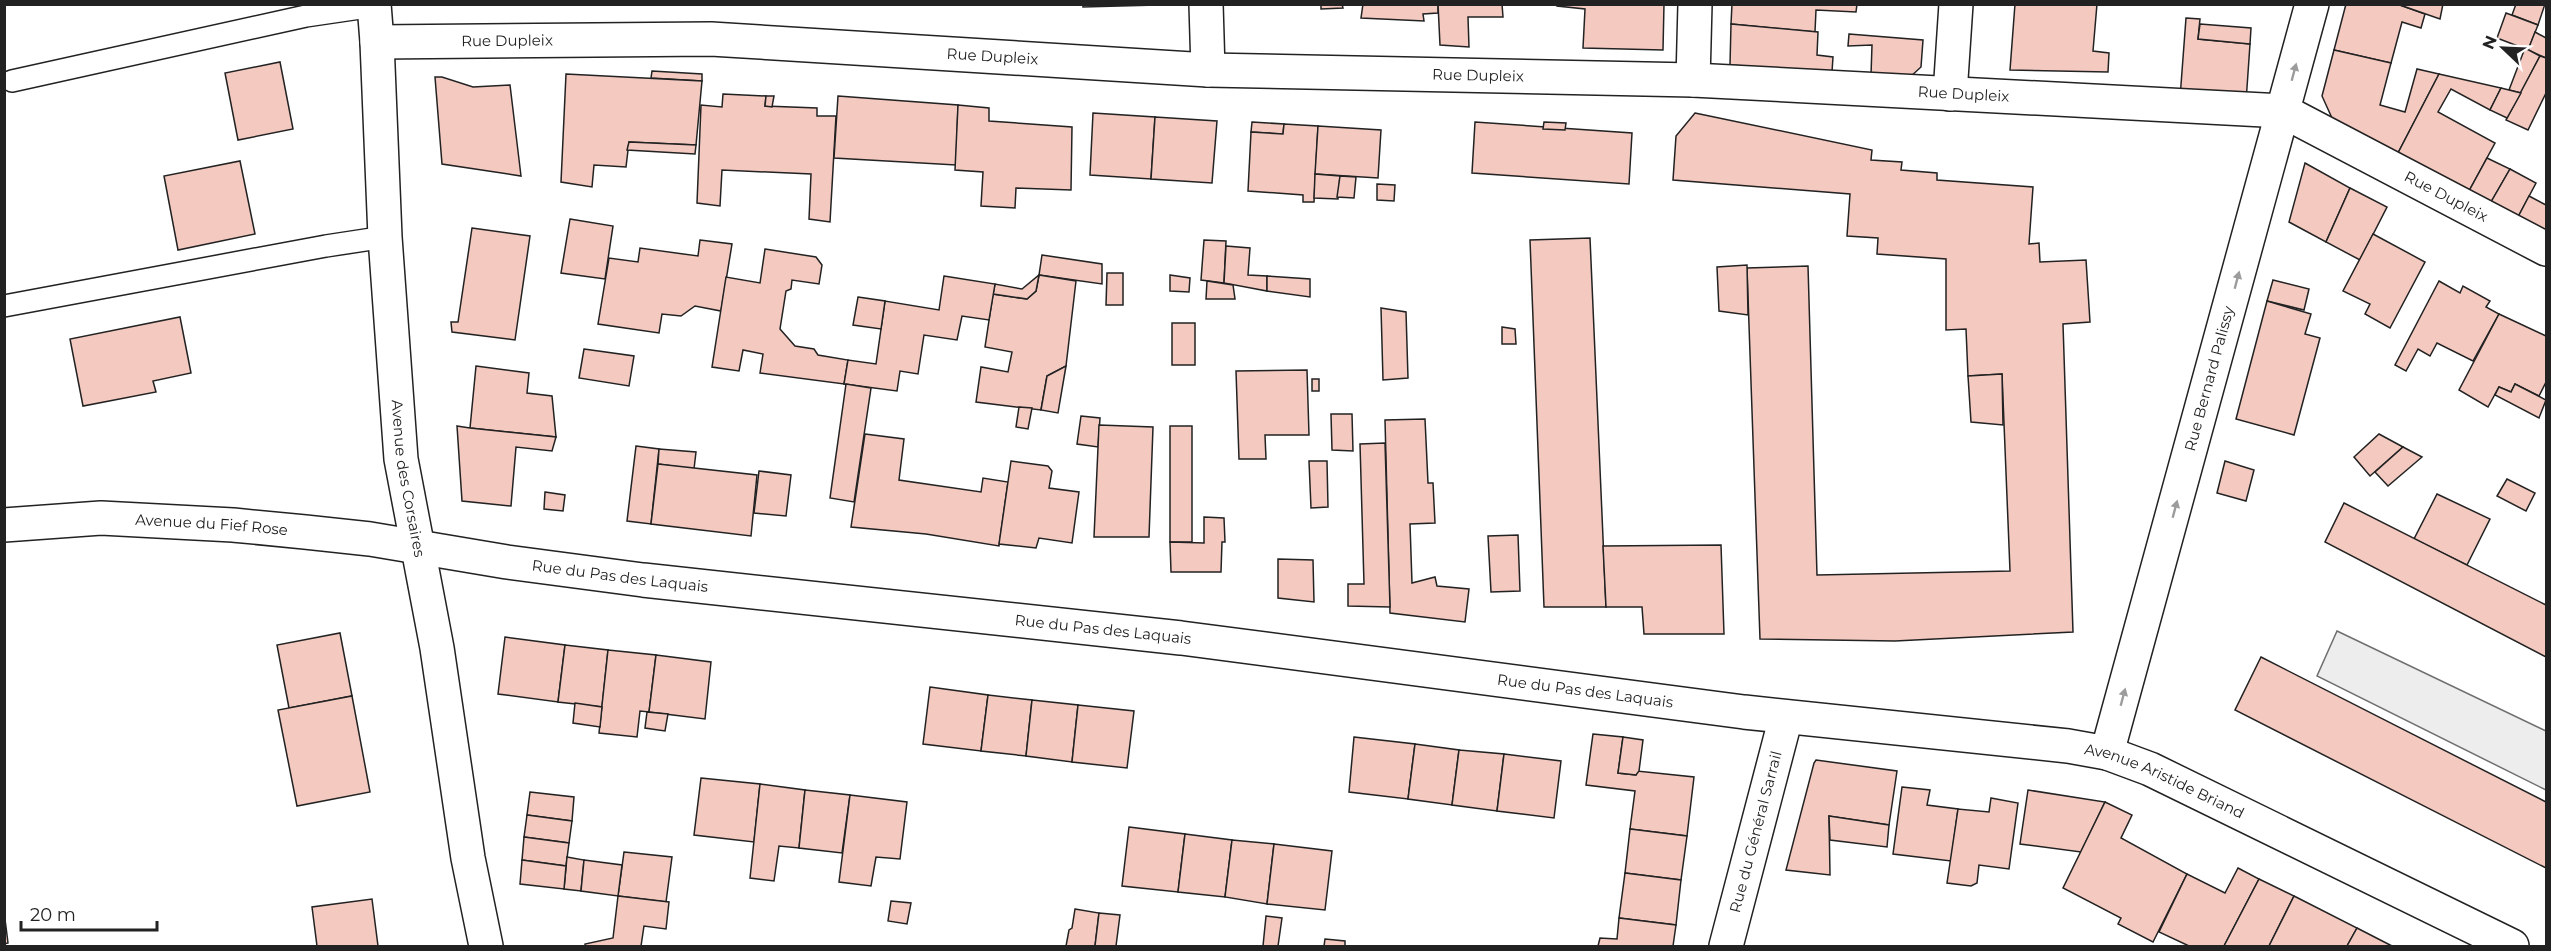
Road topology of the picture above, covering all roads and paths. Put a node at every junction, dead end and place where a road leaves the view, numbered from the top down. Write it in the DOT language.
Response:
graph roads {
  1 [pos="1206,4"];
  2 [pos="1695,4"];
  3 [pos="1956,4"];
  4 [pos="2312,4"];
  5 [pos="374,5"];
  6 [pos="377,42"];
  7 [pos="1208,70"];
  8 [pos="1693,80"];
  9 [pos="12,81"];
  10 [pos="1950,94"];
  11 [pos="2283,111"];
  12 [pos="385,237"];
  13 [pos="2547,249"];
  14 [pos="4,306"];
  15 [pos="4,525"];
  16 [pos="417,547"];
  17 [pos="1786,717"];
  18 [pos="2107,753"];
  19 [pos="486,946"];
  20 [pos="1726,946"];
  21 [pos="2512,946"];
  1 -- 7 [label="street"];
  2 -- 8 [label="street"];
  3 -- 10 [label="street"];
  11 -- 4 [label="street, Rue Bernard Palissy, one-way"];
  5 -- 6 [label="street, Avenue des Corsaires"];
  5 -- 9 [label="lane"];
  6 -- 7 [label="street, Rue Dupleix"];
  6 -- 12 [label="street, Avenue des Corsaires"];
  7 -- 8 [label="street, Rue Dupleix"];
  8 -- 10 [label="street, Rue Dupleix"];
  10 -- 11 [label="street, Rue Dupleix"];
  11 -- 13 [label="street, Rue Dupleix"];
  18 -- 11 [label="street, Rue Bernard Palissy, one-way"];
  12 -- 14 [label="lane"];
  12 -- 16 [label="street, Avenue des Corsaires"];
  15 -- 16 [label="street, Avenue du Fief Rose"];
  16 -- 17 [label="street, Rue du Pas des Laquais"];
  16 -- 19 [label="street, Avenue des Corsaires"];
  17 -- 18 [label="street, Avenue Aristide Briand"];
  17 -- 20 [label="street, Rue du Général Sarrail"];
  18 -- 21 [label="street, Avenue Aristide Briand"];
}
